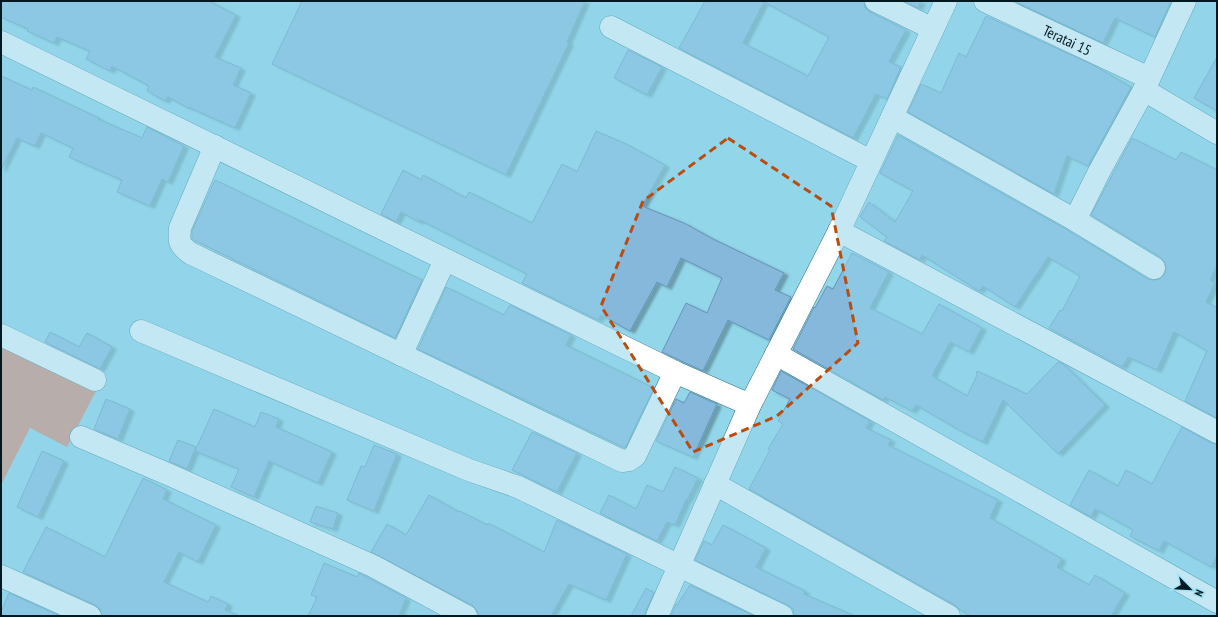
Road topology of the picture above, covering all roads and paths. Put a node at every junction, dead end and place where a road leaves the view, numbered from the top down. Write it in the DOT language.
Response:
graph roads {
  1 [pos="876,1"];
  2 [pos="946,1"];
  3 [pos="984,1"];
  4 [pos="1185,1"];
  5 [pos="611,27"];
  6 [pos="933,29"];
  7 [pos="1,42"];
  8 [pos="1147,84"];
  9 [pos="892,117"];
  10 [pos="1217,133"];
  11 [pos="215,146"];
  12 [pos="871,161"];
  13 [pos="1075,220"];
  14 [pos="839,231"];
  15 [pos="444,260"];
  16 [pos="1154,268"];
  17 [pos="141,332"];
  18 [pos="1,335"];
  19 [pos="401,354"];
  20 [pos="776,354"];
  21 [pos="675,372"];
  22 [pos="95,380"];
  23 [pos="750,405"];
  24 [pos="1217,432"];
  25 [pos="81,437"];
  26 [pos="715,484"];
  27 [pos="680,566"];
  28 [pos="3,583"];
  29 [pos="1217,602"];
  30 [pos="90,616"];
  31 [pos="466,616"];
  32 [pos="657,616"];
  33 [pos="782,616"];
  34 [pos="949,616"];
  1 -- 6 [label="street"];
  2 -- 6 [label="street"];
  3 -- 8 [label="street, Teratai 15"];
  4 -- 8 [label="street"];
  5 -- 12 [label="street"];
  6 -- 9 [label="street"];
  7 -- 11 [label="street"];
  8 -- 10 [label="street, Teratai 15"];
  8 -- 13 [label="street"];
  9 -- 12 [label="street"];
  9 -- 13 [label="street"];
  11 -- 15 [label="street"];
  11 -- 19 [label="street"];
  12 -- 14 [label="street"];
  13 -- 16 [label="street"];
  14 -- 20 [label="street"];
  14 -- 24 [label="street"];
  15 -- 19 [label="street"];
  15 -- 21 [label="street"];
  17 -- 27 [label="street"];
  18 -- 22 [label="street"];
  19 -- 21 [label="street"];
  20 -- 23 [label="street"];
  20 -- 29 [label="street"];
  21 -- 23 [label="street"];
  23 -- 26 [label="street"];
  25 -- 31 [label="street"];
  26 -- 27 [label="street"];
  26 -- 34 [label="street"];
  27 -- 32 [label="street"];
  27 -- 33 [label="street"];
  28 -- 30 [label="street"];
}
